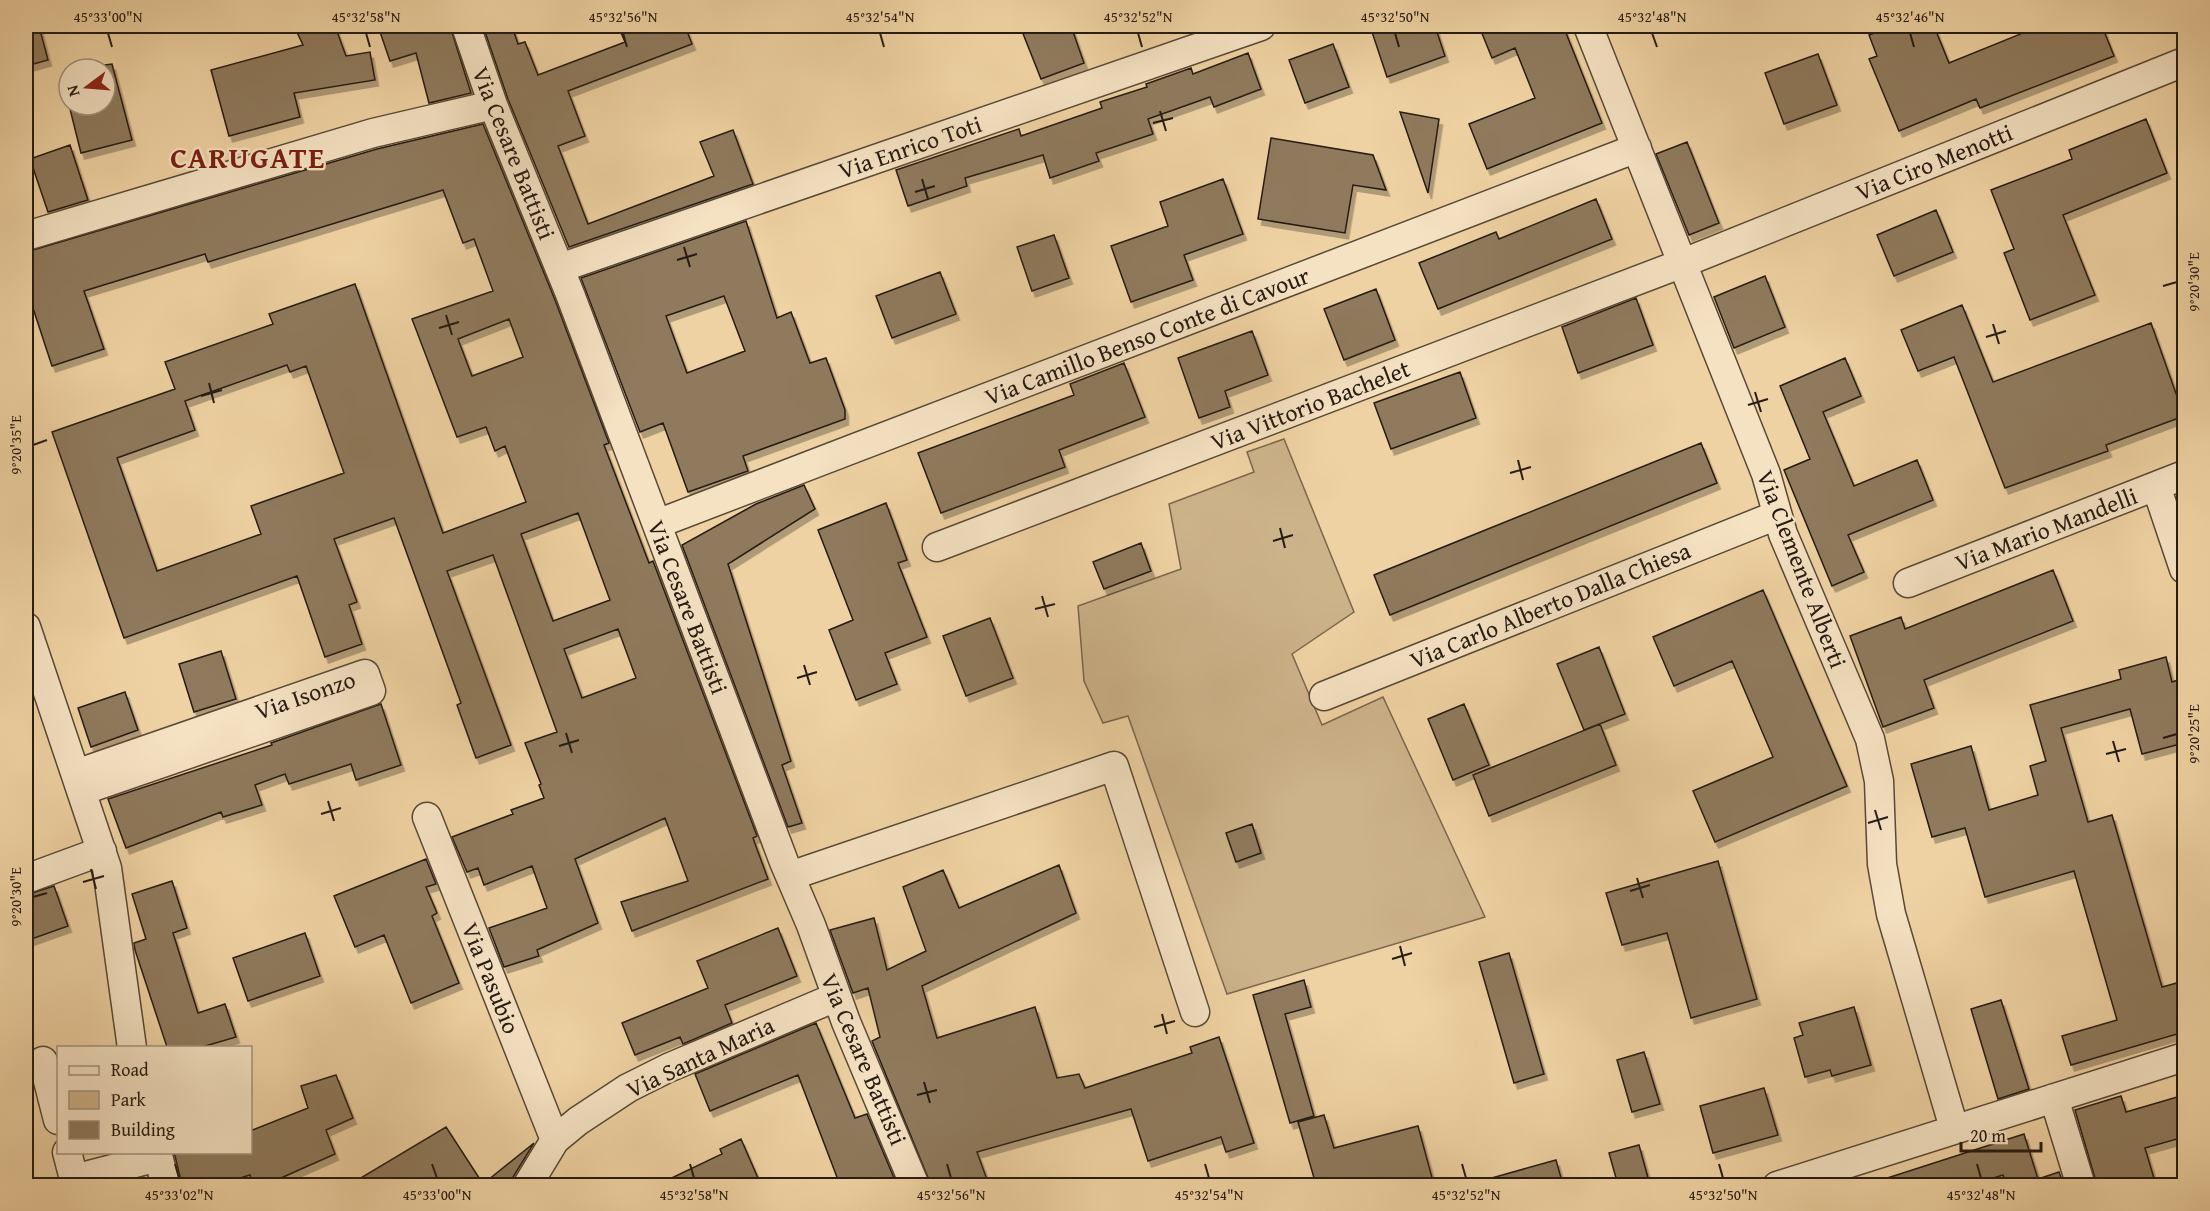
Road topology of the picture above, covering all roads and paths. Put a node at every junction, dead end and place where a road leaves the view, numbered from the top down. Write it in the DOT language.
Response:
graph roads {
  1 [pos="466,26"];
  2 [pos="1261,26"];
  3 [pos="1588,26"];
  4 [pos="2184,62"];
  5 [pos="493,105"];
  6 [pos="1637,148"];
  7 [pos="26,236"];
  8 [pos="1683,263"];
  9 [pos="560,268"];
  10 [pos="2184,475"];
  11 [pos="2156,486"];
  12 [pos="1777,515"];
  13 [pos="657,524"];
  14 [pos="937,547"];
  15 [pos="2184,569"];
  16 [pos="1908,582"];
  17 [pos="26,627"];
  18 [pos="1324,696"];
  19 [pos="78,782"];
  20 [pos="427,817"];
  21 [pos="102,851"];
  22 [pos="790,876"];
  23 [pos="26,879"];
  24 [pos="836,997"];
  25 [pos="1195,1012"];
  26 [pos="132,1046"];
  27 [pos="2184,1057"];
  28 [pos="43,1061"];
  29 [pos="2054,1098"];
  30 [pos="57,1116"];
  31 [pos="1954,1128"];
  32 [pos="555,1140"];
  33 [pos="68,1154"];
  34 [pos="157,1155"];
  35 [pos="166,1185"];
  36 [pos="527,1185"];
  37 [pos="915,1185"];
  38 [pos="1777,1185"];
  39 [pos="2081,1185"];
  1 -- 5 [label="street, Via Cesare Battisti"];
  2 -- 9 [label="street, Via Enrico Toti"];
  3 -- 6 [label="street, Via Clemente Alberti"];
  4 -- 8 [label="street, Via Ciro Menotti"];
  5 -- 7 [label="street"];
  5 -- 9 [label="street, Via Cesare Battisti"];
  6 -- 8 [label="street, Via Clemente Alberti"];
  6 -- 13 [label="street, Via Camillo Benso Conte di Cavour"];
  8 -- 12 [label="street, Via Clemente Alberti"];
  8 -- 14 [label="street, Via Vittorio Bachelet"];
  9 -- 13 [label="street, Via Cesare Battisti"];
  10 -- 11 [label="street, Via Mario Mandelli"];
  11 -- 15 [label="street"];
  11 -- 16 [label="street, Via Mario Mandelli"];
  12 -- 18 [label="street, Via Carlo Alberto Dalla Chiesa"];
  12 -- 31 [label="street, Via Clemente Alberti"];
  13 -- 22 [label="street, Via Cesare Battisti"];
  17 -- 19 [label="street"];
  19 -- 19 [label="street, Via Isonzo"];
  19 -- 21 [label="street"];
  20 -- 32 [label="street, Via Pasubio"];
  21 -- 23 [label="street"];
  21 -- 26 [label="street"];
  22 -- 24 [label="street, Via Cesare Battisti"];
  22 -- 25 [label="street"];
  24 -- 32 [label="street, Via Santa Maria"];
  24 -- 37 [label="street, Via Cesare Battisti"];
  27 -- 29 [label="street"];
  28 -- 30 [label="street"];
  29 -- 31 [label="street"];
  29 -- 39 [label="street"];
  31 -- 38 [label="street"];
  32 -- 36 [label="street, Via Santa Maria"];
  33 -- 34 [label="street"];
  34 -- 35 [label="street"];
}
